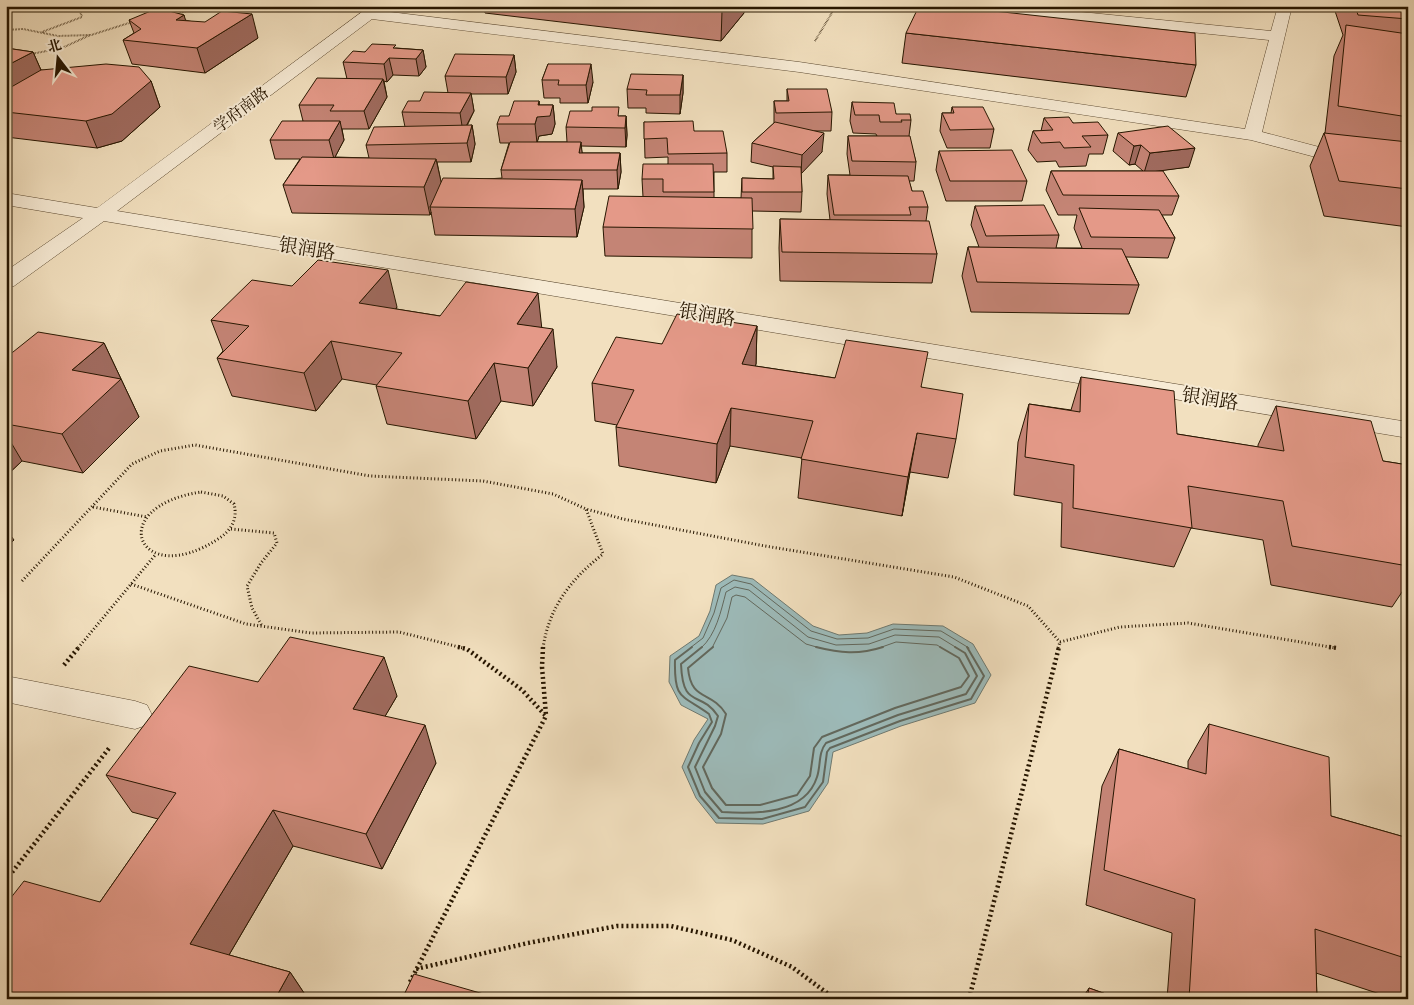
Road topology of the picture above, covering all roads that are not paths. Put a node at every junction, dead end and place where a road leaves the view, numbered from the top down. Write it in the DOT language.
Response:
graph roads {
  1 [pos="975,6"];
  2 [pos="1285,6"];
  3 [pos="375,10"];
  4 [pos="1276,36"];
  5 [pos="1252,135"];
  6 [pos="1408,166"];
  7 [pos="6,199"];
  8 [pos="101,214"];
  9 [pos="6,281"];
  10 [pos="1408,430"];
  11 [pos="6,689"];
  12 [pos="135,715"];
  1 -- 4 [label="street"];
  2 -- 4 [label="street"];
  3 -- 5 [label="street"];
  3 -- 8 [label="street, 学府南路"];
  4 -- 5 [label="street"];
  5 -- 6 [label="street"];
  7 -- 8 [label="street, 银润路"];
  8 -- 9 [label="street, 学府南路"];
  8 -- 10 [label="street, 银润路"];
  11 -- 12 [label="street"];
}
